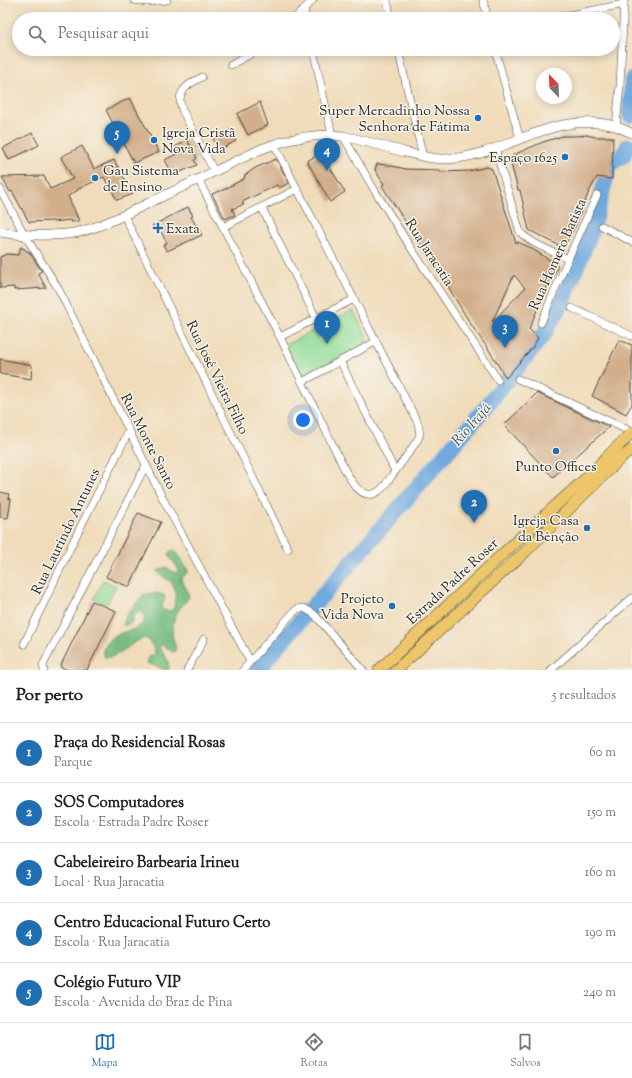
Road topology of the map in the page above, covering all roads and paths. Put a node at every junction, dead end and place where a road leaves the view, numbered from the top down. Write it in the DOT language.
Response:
graph roads {
  1 [pos="134,0"];
  2 [pos="167,0"];
  3 [pos="312,0"];
  4 [pos="387,0"];
  5 [pos="483,0"];
  6 [pos="624,2"];
  7 [pos="304,9"];
  8 [pos="301,12"];
  9 [pos="305,12"];
  10 [pos="390,12"];
  11 [pos="486,12"];
  12 [pos="580,12"];
  13 [pos="249,56"];
  14 [pos="314,56"];
  15 [pos="400,56"];
  16 [pos="498,56"];
  17 [pos="231,65"];
  18 [pos="202,77"];
  19 [pos="616,126"];
  20 [pos="632,133"];
  21 [pos="332,135"];
  22 [pos="343,136"];
  23 [pos="520,139"];
  24 [pos="274,144"];
  25 [pos="496,148"];
  26 [pos="423,156"];
  27 [pos="214,171"];
  28 [pos="198,179"];
  29 [pos="0,189"];
  30 [pos="297,189"];
  31 [pos="597,195"];
  32 [pos="262,208"];
  33 [pos="124,215"];
  34 [pos="602,226"];
  35 [pos="223,227"];
  36 [pos="0,232"];
  37 [pos="24,234"];
  38 [pos="632,242"];
  39 [pos="568,259"];
  40 [pos="354,299"];
  41 [pos="572,308"];
  42 [pos="316,318"];
  43 [pos="541,324"];
  44 [pos="632,336"];
  45 [pos="280,338"];
  46 [pos="376,342"];
  47 [pos="340,361"];
  48 [pos="518,379"];
  49 [pos="498,380"];
  50 [pos="302,382"];
  51 [pos="129,431"];
  52 [pos="632,432"];
  53 [pos="632,450"];
  54 [pos="146,465"];
  55 [pos="395,471"];
  56 [pos="288,549"];
  57 [pos="632,598"];
  58 [pos="204,639"];
  59 [pos="24,644"];
  60 [pos="250,661"];
  61 [pos="44,670"];
  62 [pos="187,670"];
  63 [pos="243,670"];
  64 [pos="363,670"];
  65 [pos="379,670"];
  66 [pos="396,670"];
  67 [pos="551,670"];
  1 -- 2 [label="street"];
  3 -- 7 [label="street"];
  4 -- 10 [label="street"];
  5 -- 11 [label="street"];
  6 -- 12 [label="street"];
  6 -- 19 [label="street"];
  7 -- 8 [label="street"];
  7 -- 9 [label="street"];
  13 -- 17 [label="street"];
  14 -- 21 [label="street"];
  15 -- 26 [label="street"];
  16 -- 23 [label="street"];
  18 -- 27 [label="street"];
  19 -- 20 [label="street"];
  19 -- 23 [label="street"];
  21 -- 22 [label="street"];
  21 -- 24 [label="street"];
  22 -- 26 [label="street"];
  22 -- 49 [label="street, Rua Jaracatia"];
  23 -- 25 [label="street"];
  24 -- 27 [label="street"];
  24 -- 30 [label="street"];
  25 -- 26 [label="street"];
  25 -- 39 [label="street"];
  27 -- 28 [label="street"];
  28 -- 33 [label="street"];
  28 -- 35 [label="street"];
  29 -- 37 [label="street, Rua Monte Santo"];
  30 -- 32 [label="street"];
  30 -- 40 [label="street"];
  31 -- 39 [label="street, Rua Homero Batista"];
  32 -- 35 [label="street"];
  32 -- 42 [label="street"];
  33 -- 37 [label="street"];
  33 -- 56 [label="street, Rua José Vieira Filho"];
  34 -- 38 [label="street"];
  35 -- 45 [label="street"];
  36 -- 37 [label="street"];
  37 -- 51 [label="street, Rua Monte Santo"];
  39 -- 43 [label="street, Rua Homero Batista"];
  40 -- 42 [label="street"];
  40 -- 46 [label="street"];
  41 -- 44 [label="street"];
  42 -- 45 [label="street"];
  45 -- 50 [label="street"];
  46 -- 47 [label="street"];
  46 -- 55 [label="street"];
  47 -- 50 [label="street"];
  47 -- 55 [label="street"];
  48 -- 52 [label="street"];
  50 -- 55 [label="street"];
  51 -- 54 [label="street, Rua Monte Santo"];
  51 -- 59 [label="street, Rua Laurindo Antunes"];
  52 -- 65 [label="main road, Estrada Padre Roser"];
  53 -- 66 [label="main road, Estrada Padre Roser"];
  54 -- 60 [label="street, Rua Monte Santo"];
  54 -- 61 [label="street"];
  57 -- 67 [label="street"];
  58 -- 62 [label="street"];
  60 -- 63 [label="street"];
  60 -- 64 [label="street"];
}
